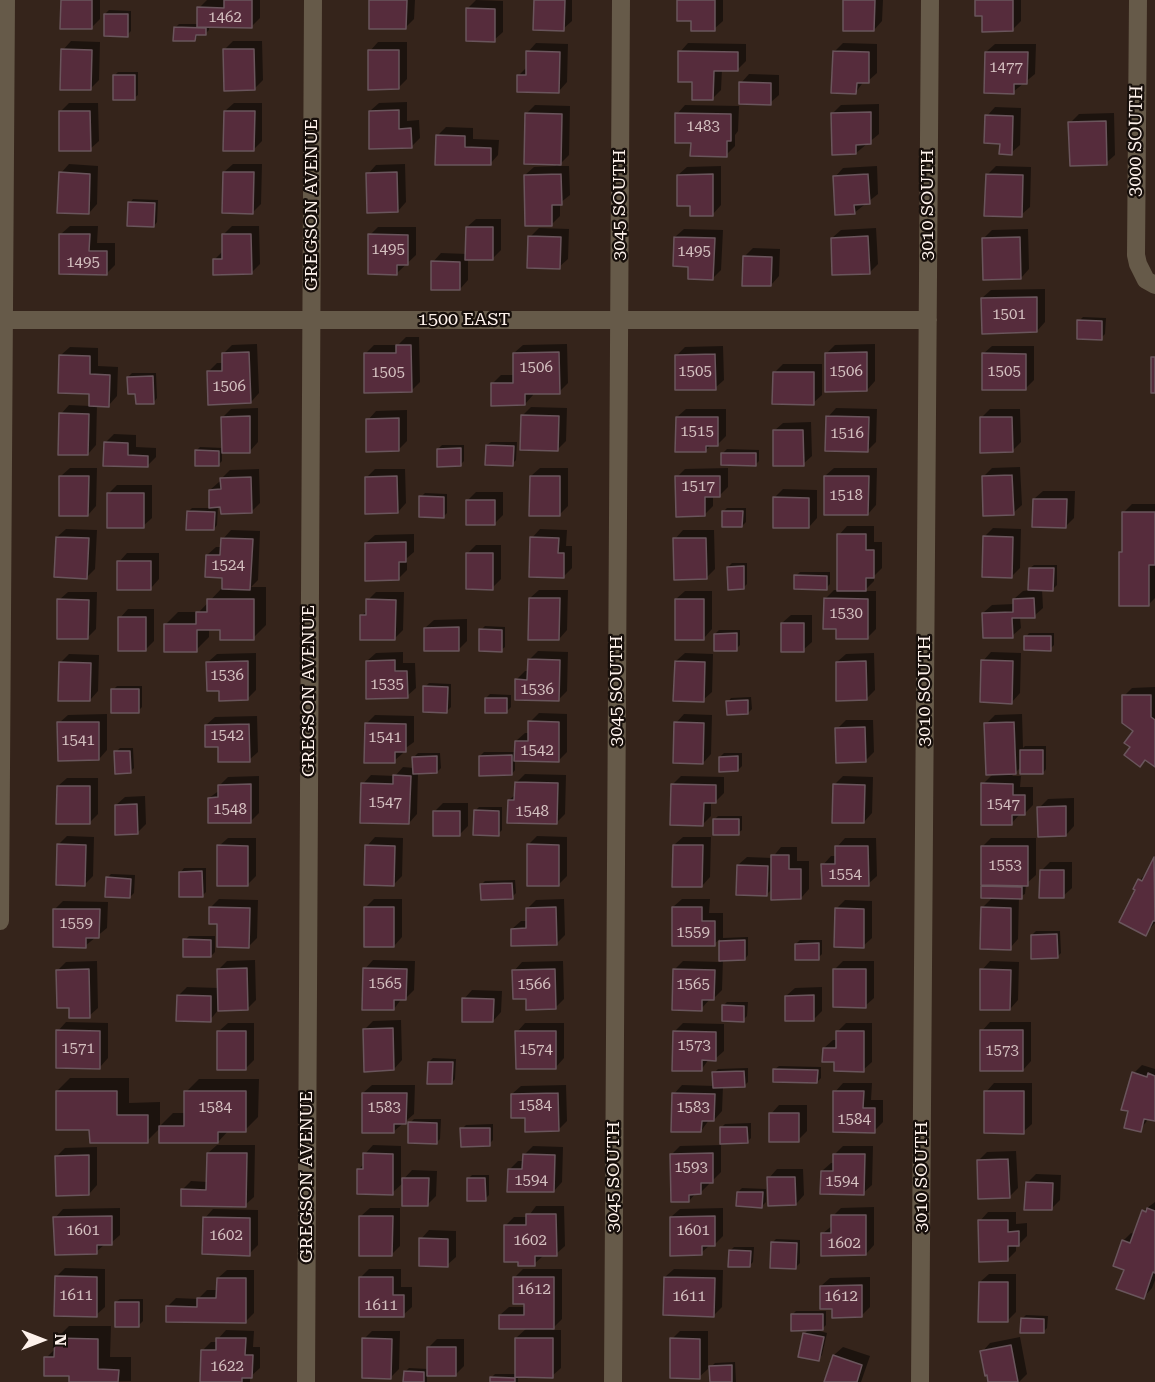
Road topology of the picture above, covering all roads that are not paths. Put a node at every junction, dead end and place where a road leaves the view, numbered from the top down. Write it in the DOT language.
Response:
graph roads {
  1 [pos="6,0"];
  2 [pos="313,0"];
  3 [pos="621,0"];
  4 [pos="930,0"];
  5 [pos="1138,0"];
  6 [pos="1150,283"];
  7 [pos="2,320"];
  8 [pos="311,320"];
  9 [pos="620,320"];
  10 [pos="928,320"];
  11 [pos="0,921"];
  12 [pos="306,1382"];
  13 [pos="613,1382"];
  14 [pos="920,1382"];
  1 -- 7 [label="street"];
  2 -- 8 [label="street, GREGSON AVENUE"];
  3 -- 9 [label="street, 3045 SOUTH"];
  4 -- 10 [label="street, 3010 SOUTH"];
  5 -- 6 [label="street, 3000 SOUTH"];
  7 -- 8 [label="street, 1500 EAST"];
  7 -- 11 [label="street"];
  8 -- 9 [label="street, 1500 EAST"];
  8 -- 12 [label="street, GREGSON AVENUE"];
  9 -- 10 [label="street, 1500 EAST"];
  9 -- 13 [label="street, 3045 SOUTH"];
  10 -- 14 [label="street, 3010 SOUTH"];
}
